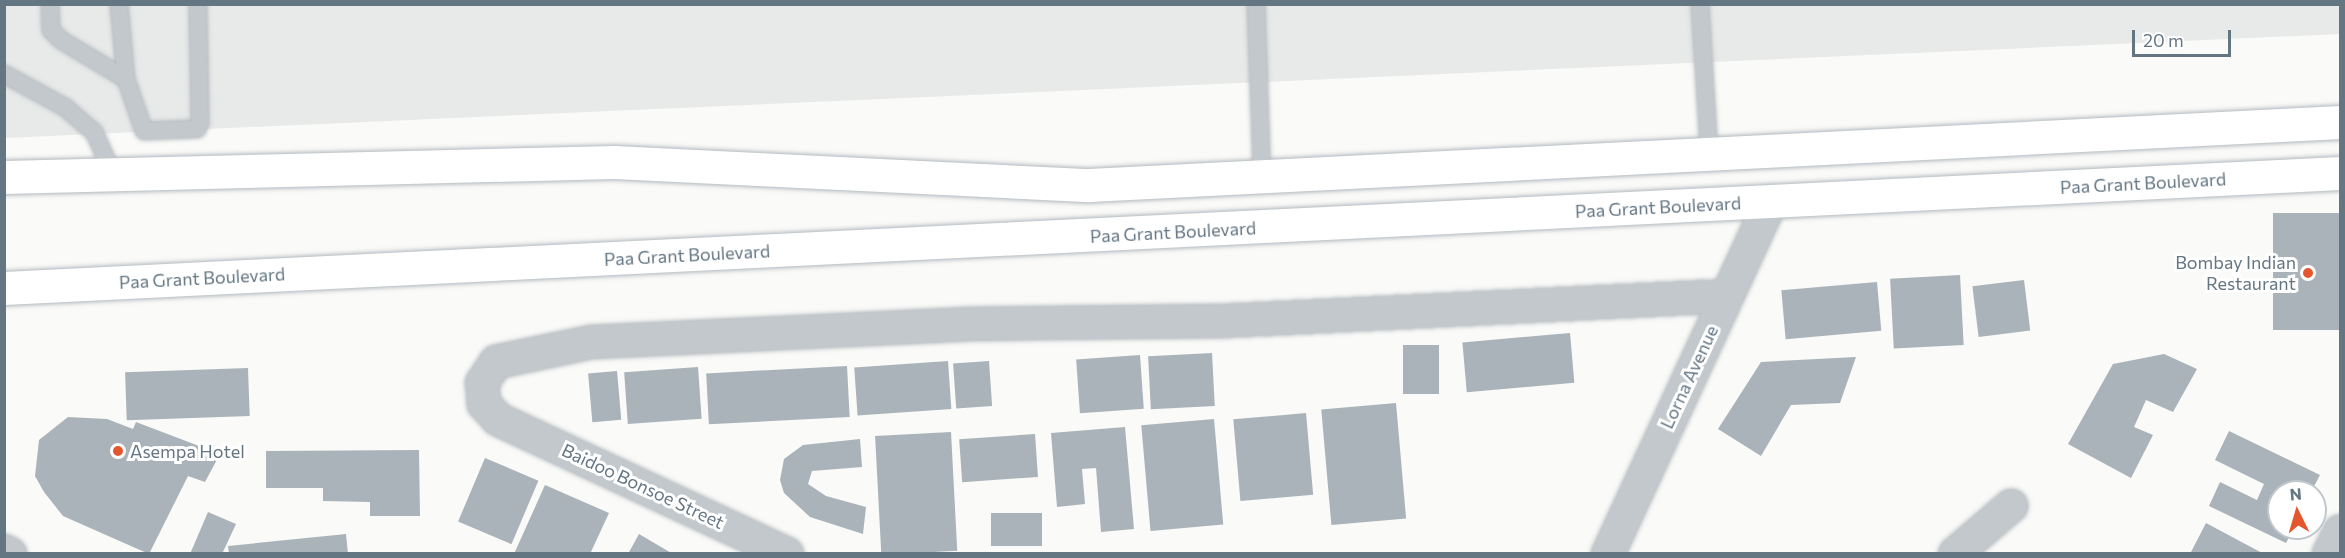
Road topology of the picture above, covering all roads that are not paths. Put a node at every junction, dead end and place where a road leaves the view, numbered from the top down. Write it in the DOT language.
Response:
graph roads {
  1 [pos="50,4"];
  2 [pos="119,4"];
  3 [pos="198,4"];
  4 [pos="1256,4"];
  5 [pos="1700,4"];
  6 [pos="4,74"];
  7 [pos="126,79"];
  8 [pos="2340,122"];
  9 [pos="2113,132"];
  10 [pos="1709,152"];
  11 [pos="2340,173"];
  12 [pos="1262,174"];
  13 [pos="114,176"];
  14 [pos="4,177"];
  15 [pos="2117,184"];
  16 [pos="1089,185"];
  17 [pos="1771,201"];
  18 [pos="1091,237"];
  19 [pos="4,288"];
  20 [pos="1726,296"];
  21 [pos="2012,506"];
  22 [pos="2340,531"];
  23 [pos="4,551"];
  24 [pos="10,554"];
  25 [pos="787,554"];
  26 [pos="1608,554"];
  27 [pos="1955,554"];
  28 [pos="2329,554"];
  1 -- 7 [label="lane"];
  2 -- 7 [label="lane"];
  3 -- 7 [label="lane"];
  4 -- 12 [label="lane"];
  5 -- 10 [label="lane"];
  6 -- 13 [label="lane"];
  8 -- 9 [label="main road"];
  9 -- 10 [label="main road"];
  9 -- 15 [label="main road"];
  10 -- 12 [label="main road"];
  11 -- 15 [label="main road, Paa Grant Boulevard"];
  12 -- 16 [label="main road"];
  13 -- 14 [label="main road"];
  13 -- 16 [label="main road"];
  15 -- 17 [label="main road, Paa Grant Boulevard"];
  16 -- 18 [label="main road"];
  17 -- 18 [label="main road, Paa Grant Boulevard"];
  17 -- 20 [label="street, Lorna Avenue"];
  18 -- 19 [label="main road, Paa Grant Boulevard"];
  20 -- 25 [label="street, Baidoo Bonsoe Street"];
  20 -- 26 [label="street, Lorna Avenue"];
  21 -- 27 [label="street"];
  22 -- 28 [label="street"];
  23 -- 24 [label="street"];
}
